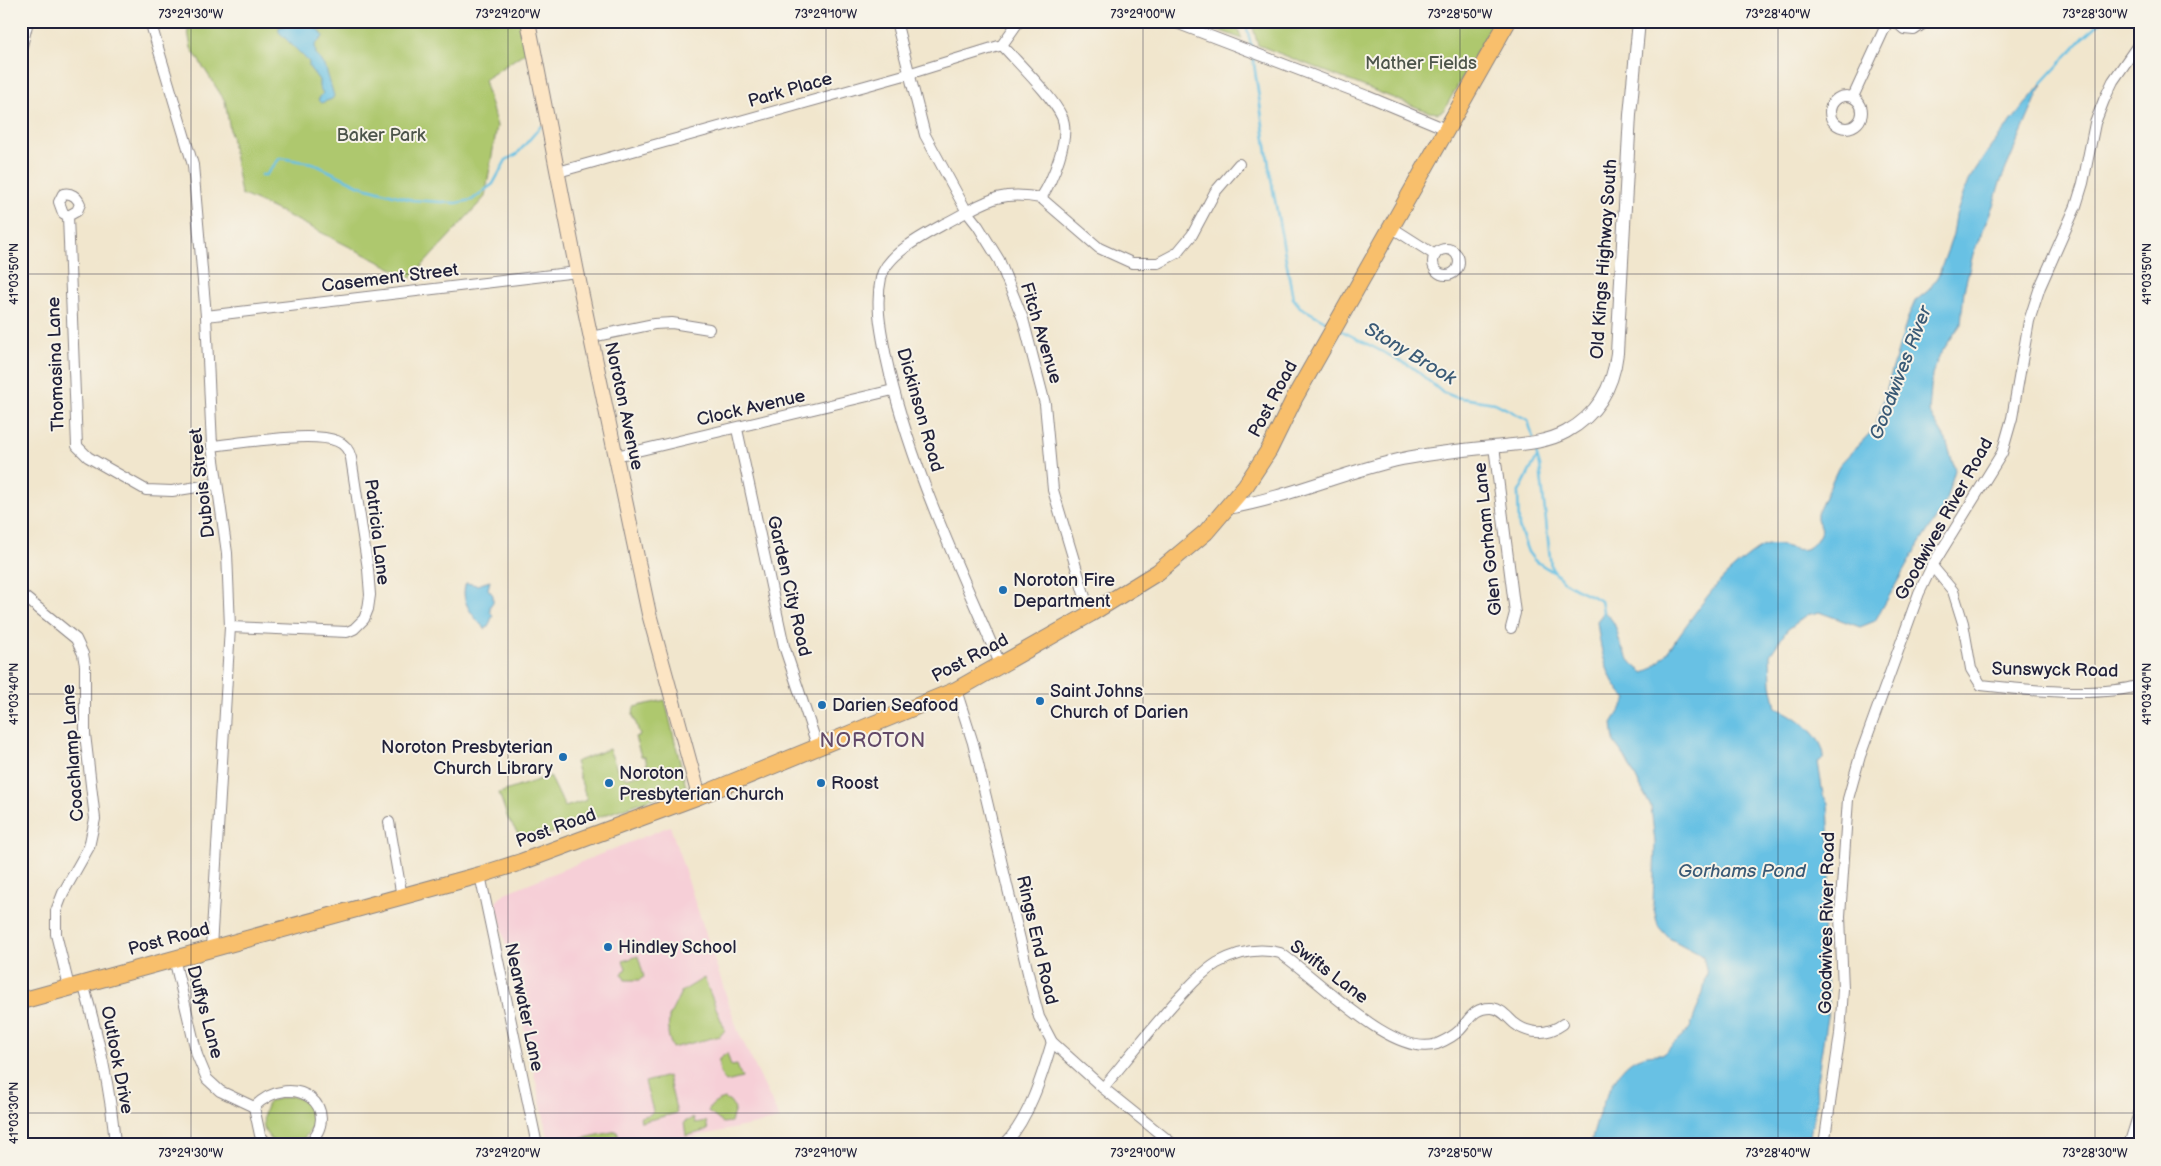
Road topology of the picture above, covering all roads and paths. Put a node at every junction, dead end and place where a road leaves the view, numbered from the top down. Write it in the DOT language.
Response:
graph roads {
  1 [pos="28,21"];
  2 [pos="150,21"];
  3 [pos="528,21"];
  4 [pos="896,21"];
  5 [pos="1019,21"];
  6 [pos="1170,21"];
  7 [pos="1508,21"];
  8 [pos="1639,21"];
  9 [pos="1888,21"];
  10 [pos="1895,21"];
  11 [pos="1927,21"];
  12 [pos="2140,42"];
  13 [pos="1002,45"];
  14 [pos="21,50"];
  15 [pos="908,74"];
  16 [pos="1853,97"];
  17 [pos="1446,129"];
  18 [pos="1239,164"];
  19 [pos="558,172"];
  20 [pos="1041,198"];
  21 [pos="967,212"];
  22 [pos="68,216"];
  23 [pos="1391,227"];
  24 [pos="1435,255"];
  25 [pos="577,272"];
  26 [pos="206,316"];
  27 [pos="709,329"];
  28 [pos="591,337"];
  29 [pos="893,390"];
  30 [pos="737,429"];
  31 [pos="212,446"];
  32 [pos="1494,446"];
  33 [pos="616,456"];
  34 [pos="216,484"];
  35 [pos="1227,508"];
  36 [pos="1932,566"];
  37 [pos="21,594"];
  38 [pos="1090,614"];
  39 [pos="230,627"];
  40 [pos="1511,628"];
  41 [pos="1001,666"];
  42 [pos="2140,685"];
  43 [pos="956,690"];
  44 [pos="818,748"];
  45 [pos="699,796"];
  46 [pos="389,822"];
  47 [pos="480,875"];
  48 [pos="402,897"];
  49 [pos="211,948"];
  50 [pos="174,958"];
  51 [pos="76,985"];
  52 [pos="21,1001"];
  53 [pos="1563,1024"];
  54 [pos="1052,1042"];
  55 [pos="1103,1088"];
  56 [pos="254,1107"];
  57 [pos="2140,1110"];
  58 [pos="115,1145"];
  59 [pos="268,1145"];
  60 [pos="307,1145"];
  61 [pos="536,1145"];
  62 [pos="1004,1145"];
  63 [pos="1174,1145"];
  64 [pos="1824,1145"];
  65 [pos="2129,1145"];
  1 -- 14 [label="street"];
  2 -- 26 [label="street, Dubois Street"];
  3 -- 19 [label="main road, Noroton Avenue"];
  4 -- 15 [label="street, Fitch Avenue"];
  5 -- 13 [label="street"];
  6 -- 17 [label="street"];
  7 -- 17 [label="main road, Post Road"];
  8 -- 32 [label="street, Old Kings Highway South"];
  9 -- 16 [label="street"];
  10 -- 11 [label="street"];
  12 -- 36 [label="street, Goodwives River Road"];
  13 -- 15 [label="street, Park Place"];
  13 -- 20 [label="street"];
  15 -- 19 [label="street, Park Place"];
  15 -- 21 [label="street, Fitch Avenue"];
  17 -- 23 [label="main road, Post Road"];
  18 -- 20 [label="street"];
  19 -- 25 [label="main road, Noroton Avenue"];
  20 -- 21 [label="street, Dickinson Road"];
  21 -- 29 [label="street, Dickinson Road"];
  21 -- 38 [label="street, Fitch Avenue"];
  22 -- 34 [label="street, Thomasina Lane"];
  23 -- 24 [label="street"];
  23 -- 35 [label="main road, Post Road"];
  25 -- 26 [label="street, Casement Street"];
  25 -- 28 [label="main road, Noroton Avenue"];
  26 -- 31 [label="street, Dubois Street"];
  27 -- 28 [label="street"];
  28 -- 33 [label="main road, Noroton Avenue"];
  29 -- 30 [label="street, Clock Avenue"];
  29 -- 41 [label="street, Dickinson Road"];
  30 -- 33 [label="street, Clock Avenue"];
  30 -- 44 [label="street, Garden City Road"];
  31 -- 34 [label="street, Dubois Street"];
  31 -- 39 [label="street, Patricia Lane"];
  32 -- 35 [label="street, Old Kings Highway South"];
  32 -- 40 [label="street, Glen Gorham Lane"];
  33 -- 45 [label="main road, Noroton Avenue"];
  34 -- 39 [label="street, Dubois Street"];
  35 -- 38 [label="main road, Post Road"];
  36 -- 42 [label="street, Sunswyck Road"];
  36 -- 64 [label="street, Goodwives River Road"];
  37 -- 51 [label="street, Coachlamp Lane"];
  38 -- 41 [label="main road, Post Road"];
  39 -- 49 [label="street, Dubois Street"];
  41 -- 43 [label="main road, Post Road"];
  43 -- 44 [label="main road, Post Road"];
  43 -- 54 [label="street, Rings End Road"];
  44 -- 45 [label="main road, Post Road"];
  45 -- 47 [label="main road, Post Road"];
  46 -- 48 [label="street"];
  47 -- 48 [label="main road, Post Road"];
  47 -- 61 [label="street, Nearwater Lane"];
  48 -- 49 [label="main road, Post Road"];
  49 -- 50 [label="main road, Post Road"];
  50 -- 51 [label="main road, Post Road"];
  50 -- 56 [label="street, Duffys Lane"];
  51 -- 52 [label="main road, Post Road"];
  51 -- 58 [label="street, Outlook Drive"];
  53 -- 55 [label="street, Swifts Lane"];
  54 -- 55 [label="street, Rings End Road"];
  54 -- 62 [label="street"];
  55 -- 63 [label="street, Rings End Road"];
  56 -- 59 [label="street"];
  56 -- 60 [label="street"];
  57 -- 65 [label="street"];
}
